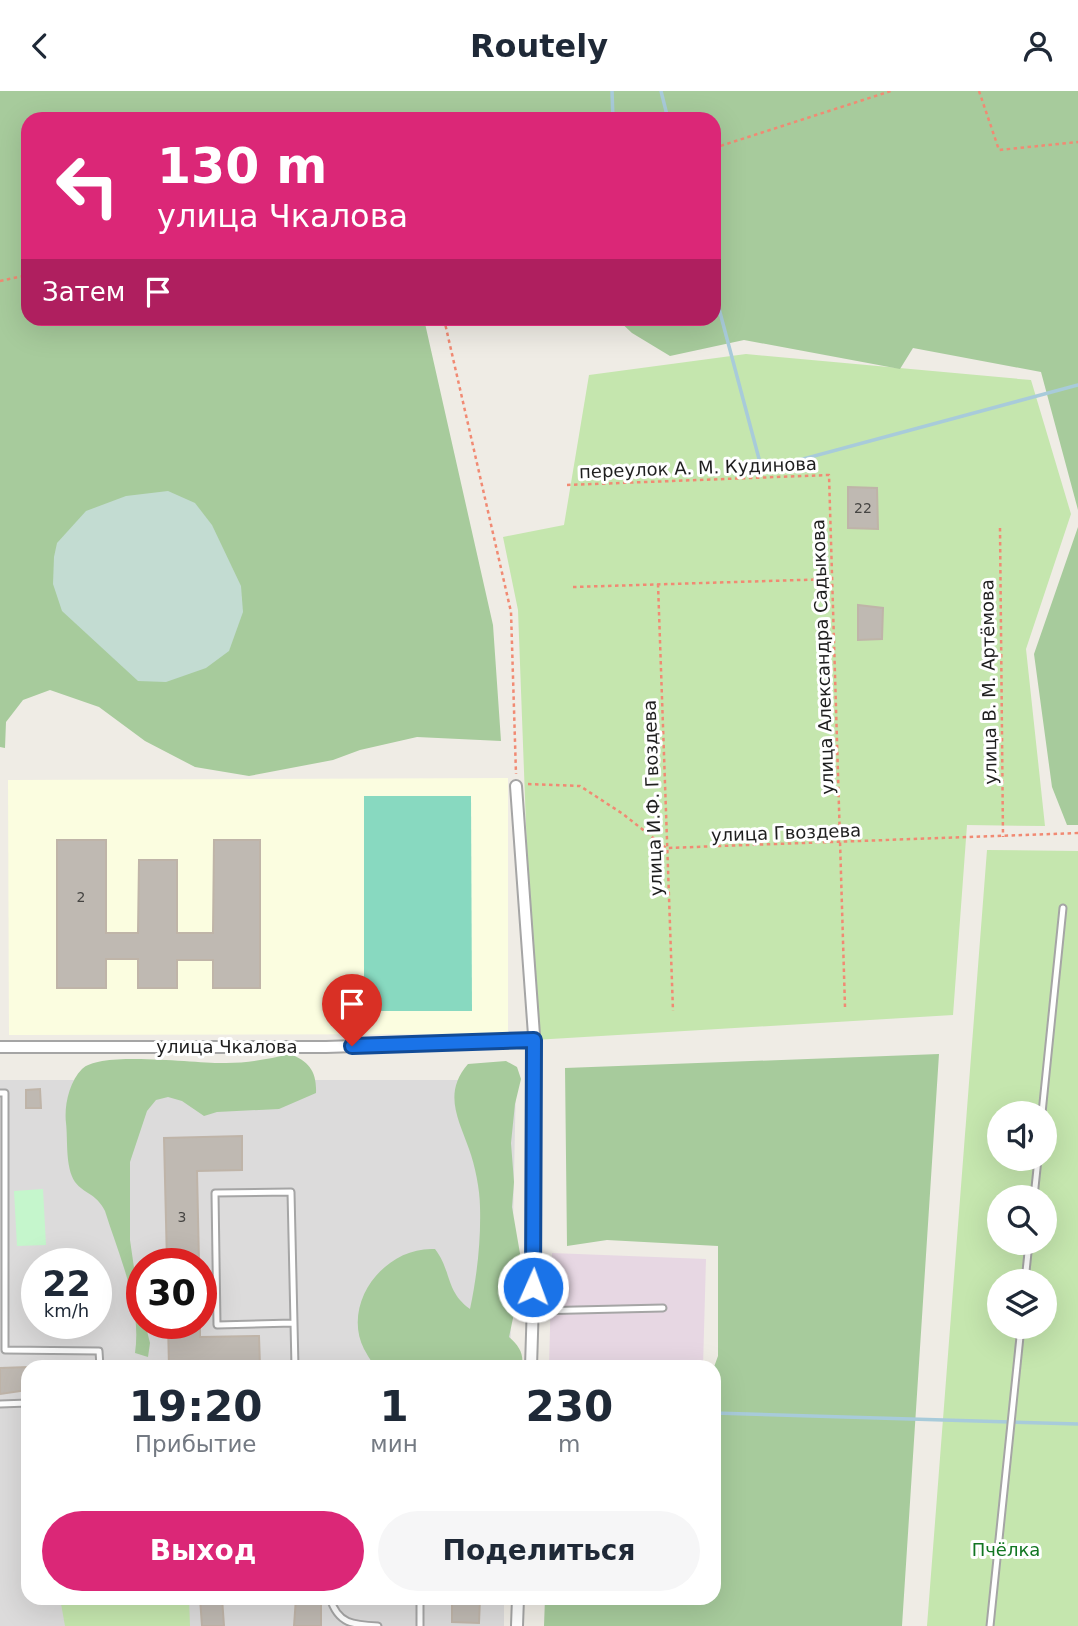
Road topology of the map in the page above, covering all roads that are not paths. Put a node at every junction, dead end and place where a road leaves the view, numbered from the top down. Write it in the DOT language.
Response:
graph roads {
  1 [pos="516,786"];
  2 [pos="1063,908"];
  3 [pos="534,1040"];
  4 [pos="0,1047"];
  5 [pos="0,1093"];
  6 [pos="1043,1101"];
  7 [pos="663,1308"];
  8 [pos="533,1311"];
  9 [pos="293,1323"];
  10 [pos="1020,1339"];
  11 [pos="100,1360"];
  12 [pos="295,1360"];
  13 [pos="531,1360"];
  14 [pos="21,1403"];
  15 [pos="0,1404"];
  16 [pos="332,1605"];
  17 [pos="419,1605"];
  18 [pos="518,1605"];
  19 [pos="378,1626"];
  20 [pos="420,1626"];
  21 [pos="517,1626"];
  22 [pos="989,1626"];
  1 -- 3 [label="street"];
  2 -- 6 [label="lane"];
  3 -- 4 [label="street, улица Чкалова"];
  3 -- 8 [label="street"];
  5 -- 11 [label="lane"];
  7 -- 8 [label="lane"];
  8 -- 13 [label="street"];
  9 -- 9 [label="lane"];
  9 -- 12 [label="lane"];
  10 -- 22 [label="lane"];
  14 -- 15 [label="lane"];
  16 -- 19 [label="lane"];
  17 -- 20 [label="lane"];
  18 -- 21 [label="street"];
}
